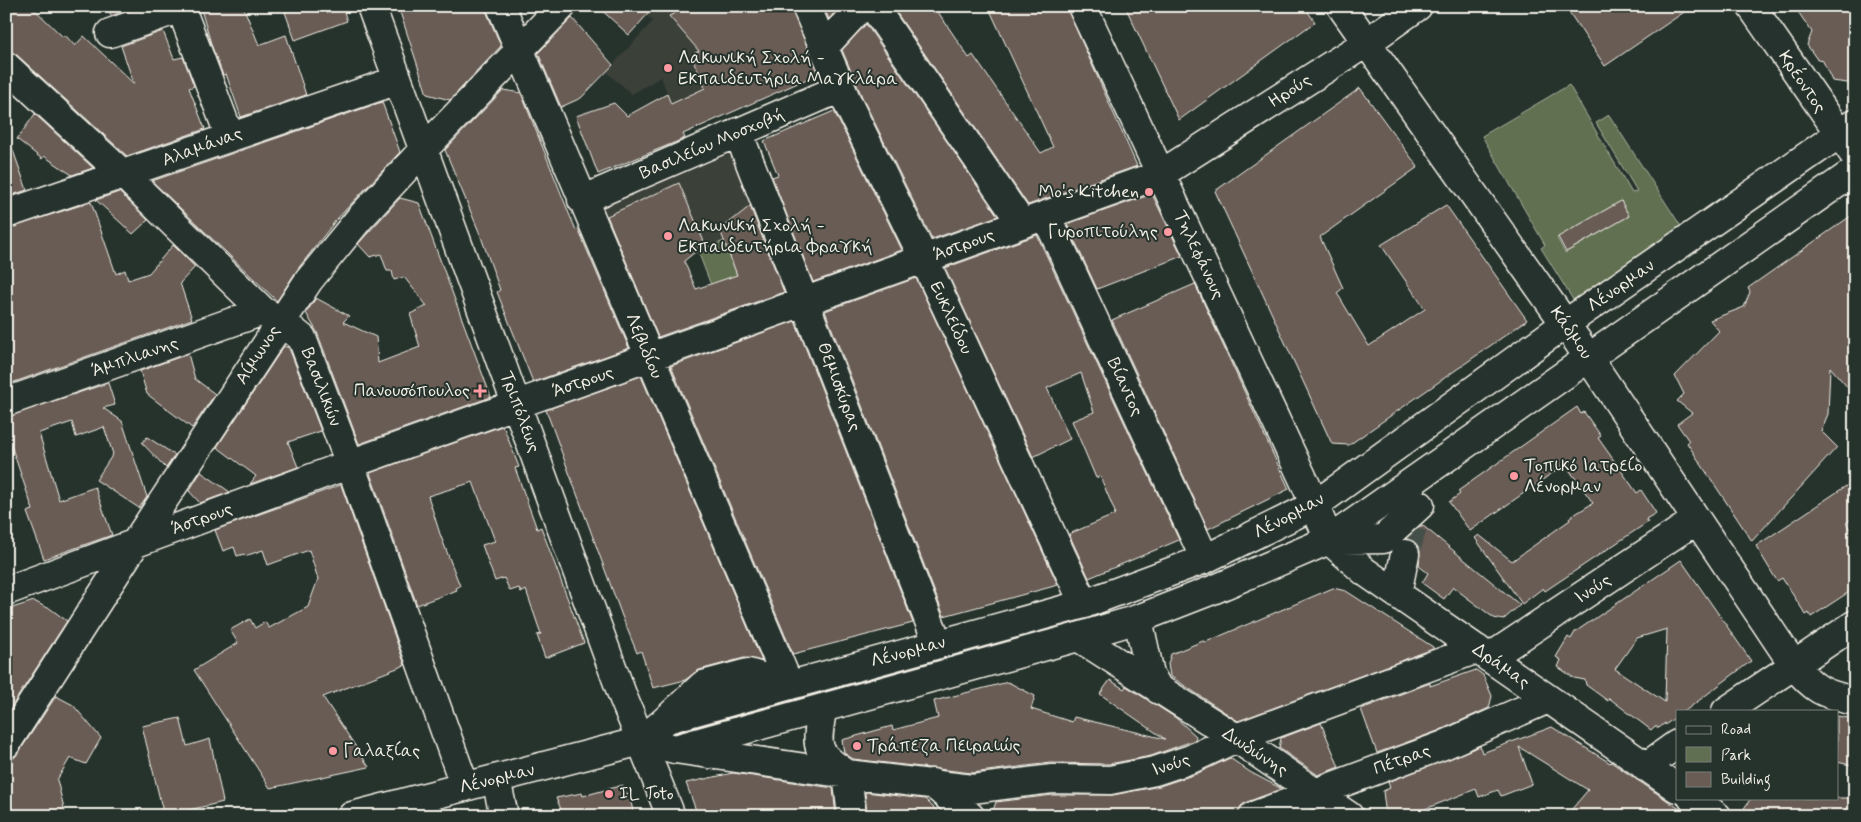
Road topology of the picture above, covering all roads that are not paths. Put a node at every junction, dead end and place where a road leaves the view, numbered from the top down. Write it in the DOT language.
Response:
graph roads {
  1 [pos="371,6"];
  2 [pos="501,6"];
  3 [pos="562,6"];
  4 [pos="806,6"];
  5 [pos="862,6"];
  6 [pos="873,6"];
  7 [pos="1082,6"];
  8 [pos="1341,6"];
  9 [pos="1418,6"];
  10 [pos="1751,6"];
  11 [pos="180,7"];
  12 [pos="110,33"];
  13 [pos="1366,43"];
  14 [pos="824,47"];
  15 [pos="520,51"];
  16 [pos="6,66"];
  17 [pos="398,80"];
  18 [pos="841,88"];
  19 [pos="1847,129"];
  20 [pos="738,132"];
  21 [pos="230,136"];
  22 [pos="424,149"];
  23 [pos="1855,156"];
  24 [pos="1855,170"];
  25 [pos="1161,174"];
  26 [pos="124,175"];
  27 [pos="582,200"];
  28 [pos="6,214"];
  29 [pos="1034,220"];
  30 [pos="924,259"];
  31 [pos="806,302"];
  32 [pos="272,316"];
  33 [pos="1565,324"];
  34 [pos="650,358"];
  35 [pos="1588,358"];
  36 [pos="6,402"];
  37 [pos="517,405"];
  38 [pos="350,464"];
  39 [pos="1430,468"];
  40 [pos="1315,505"];
  41 [pos="1696,520"];
  42 [pos="1329,540"];
  43 [pos="134,545"];
  44 [pos="1405,554"];
  45 [pos="1205,559"];
  46 [pos="6,591"];
  47 [pos="1397,594"];
  48 [pos="1084,604"];
  49 [pos="1138,619"];
  50 [pos="1855,624"];
  51 [pos="1078,638"];
  52 [pos="938,644"];
  53 [pos="1483,654"];
  54 [pos="1793,664"];
  55 [pos="789,685"];
  56 [pos="1159,690"];
  57 [pos="1548,699"];
  58 [pos="1855,701"];
  59 [pos="822,710"];
  60 [pos="1727,710"];
  61 [pos="1236,738"];
  62 [pos="641,741"];
  63 [pos="6,744"];
  64 [pos="1676,745"];
  65 [pos="675,749"];
  66 [pos="1645,766"];
  67 [pos="847,774"];
  68 [pos="496,779"];
  69 [pos="932,783"];
  70 [pos="466,787"];
  71 [pos="1676,787"];
  72 [pos="1315,792"];
  73 [pos="352,816"];
  74 [pos="504,816"];
  75 [pos="671,816"];
  76 [pos="852,816"];
  77 [pos="970,816"];
  78 [pos="1254,816"];
  79 [pos="1349,816"];
  1 -- 17 [label="street, Τριπόλεως"];
  2 -- 15 [label="street, Λεβιδίου"];
  3 -- 15 [label="street, Αίμωνος"];
  4 -- 14 [label="street, Ευκλείδου"];
  5 -- 14 [label="street"];
  6 -- 29 [label="street, Βίαντος"];
  7 -- 25 [label="street, Τηλεφάνους"];
  8 -- 13 [label="street, Κάδμου"];
  9 -- 13 [label="street, Ηρούς"];
  10 -- 19 [label="street, Κρέοντος"];
  11 -- 12 [label="street"];
  11 -- 21 [label="street"];
  13 -- 25 [label="street, Ηρούς"];
  13 -- 33 [label="street, Κάδμου"];
  14 -- 18 [label="street, Ευκλείδου"];
  15 -- 22 [label="street, Αίμωνος"];
  15 -- 27 [label="street, Λεβιδίου"];
  16 -- 26 [label="street, Βασιλικών"];
  17 -- 21 [label="street, Αλαμάνας"];
  17 -- 22 [label="street, Τριπόλεως"];
  18 -- 20 [label="street, Βασιλείου Μοσχοβή"];
  18 -- 30 [label="street, Ευκλείδου"];
  19 -- 23 [label="street, Κρέοντος"];
  19 -- 33 [label="street, Λένορμαν"];
  20 -- 27 [label="street, Βασιλείου Μοσχοβή"];
  20 -- 31 [label="street, Θεμισκύρας"];
  21 -- 26 [label="street, Αλαμάνας"];
  22 -- 32 [label="street, Αίμωνος"];
  22 -- 37 [label="street, Τριπόλεως"];
  24 -- 35 [label="street, Λένορμαν"];
  25 -- 29 [label="street, Άστρους"];
  25 -- 40 [label="street, Τηλεφάνους"];
  26 -- 28 [label="street, Αλαμάνας"];
  26 -- 32 [label="street, Βασιλικών"];
  27 -- 34 [label="street, Λεβιδίου"];
  29 -- 30 [label="street, Άστρους"];
  29 -- 45 [label="street, Βίαντος"];
  30 -- 31 [label="street, Άστρους"];
  30 -- 48 [label="street, Ευκλείδου"];
  31 -- 34 [label="street, Άστρους"];
  31 -- 52 [label="street, Θεμισκύρας"];
  32 -- 36 [label="street, Άμπλιανης"];
  32 -- 38 [label="street, Βασιλικών"];
  32 -- 43 [label="street, Αίμωνος"];
  33 -- 35 [label="street, Κάδμου"];
  33 -- 40 [label="street, Λένορμαν"];
  34 -- 37 [label="street, Άστρους"];
  34 -- 55 [label="street, Λεβιδίου"];
  35 -- 39 [label="street, Λένορμαν"];
  35 -- 41 [label="street, Κάδμου"];
  37 -- 38 [label="street, Άστρους"];
  37 -- 62 [label="street, Τριπόλεως"];
  38 -- 43 [label="street, Άστρους"];
  38 -- 70 [label="street, Βασιλικών"];
  39 -- 42 [label="street, Λένορμαν"];
  39 -- 42 [label="street"];
  40 -- 42 [label="street, Τηλεφάνους"];
  40 -- 45 [label="street, Λένορμαν"];
  41 -- 53 [label="street, Ινούς"];
  41 -- 54 [label="street, Κάδμου"];
  42 -- 47 [label="street, Δράμας"];
  42 -- 49 [label="street, Λένορμαν"];
  43 -- 46 [label="street, Άστρους"];
  43 -- 63 [label="street, Αίμωνος"];
  44 -- 47 [label="street"];
  45 -- 48 [label="street, Λένορμαν"];
  47 -- 53 [label="street, Δράμας"];
  48 -- 52 [label="street, Λένορμαν"];
  49 -- 51 [label="street, Λένορμαν"];
  49 -- 56 [label="street"];
  50 -- 54 [label="street"];
  51 -- 56 [label="street, Δωδώνης"];
  51 -- 59 [label="street, Λένορμαν"];
  52 -- 55 [label="street, Λένορμαν"];
  53 -- 57 [label="street, Δράμας"];
  53 -- 61 [label="street, Ινούς"];
  54 -- 58 [label="street, Κάδμου"];
  54 -- 60 [label="street"];
  55 -- 62 [label="street, Λένορμαν"];
  56 -- 61 [label="street, Δωδώνης"];
  57 -- 66 [label="street, Δράμας"];
  57 -- 72 [label="street, Πέτρας"];
  59 -- 65 [label="street, Λένορμαν"];
  59 -- 67 [label="street"];
  61 -- 69 [label="street, Ινούς"];
  61 -- 72 [label="street, Δωδώνης"];
  62 -- 65 [label="street, Λένορμαν"];
  62 -- 68 [label="street, Λένορμαν"];
  62 -- 75 [label="street, Τριπόλεως"];
  64 -- 66 [label="street"];
  65 -- 67 [label="street, Λένορμαν"];
  66 -- 71 [label="street, Δράμας"];
  67 -- 69 [label="street, Ινούς"];
  67 -- 76 [label="street"];
  68 -- 70 [label="street, Λένορμαν"];
  68 -- 74 [label="street"];
  69 -- 77 [label="street"];
  70 -- 73 [label="street, Λένορμαν"];
  72 -- 78 [label="street, Πέτρας"];
  72 -- 79 [label="street, Δωδώνης"];
}
